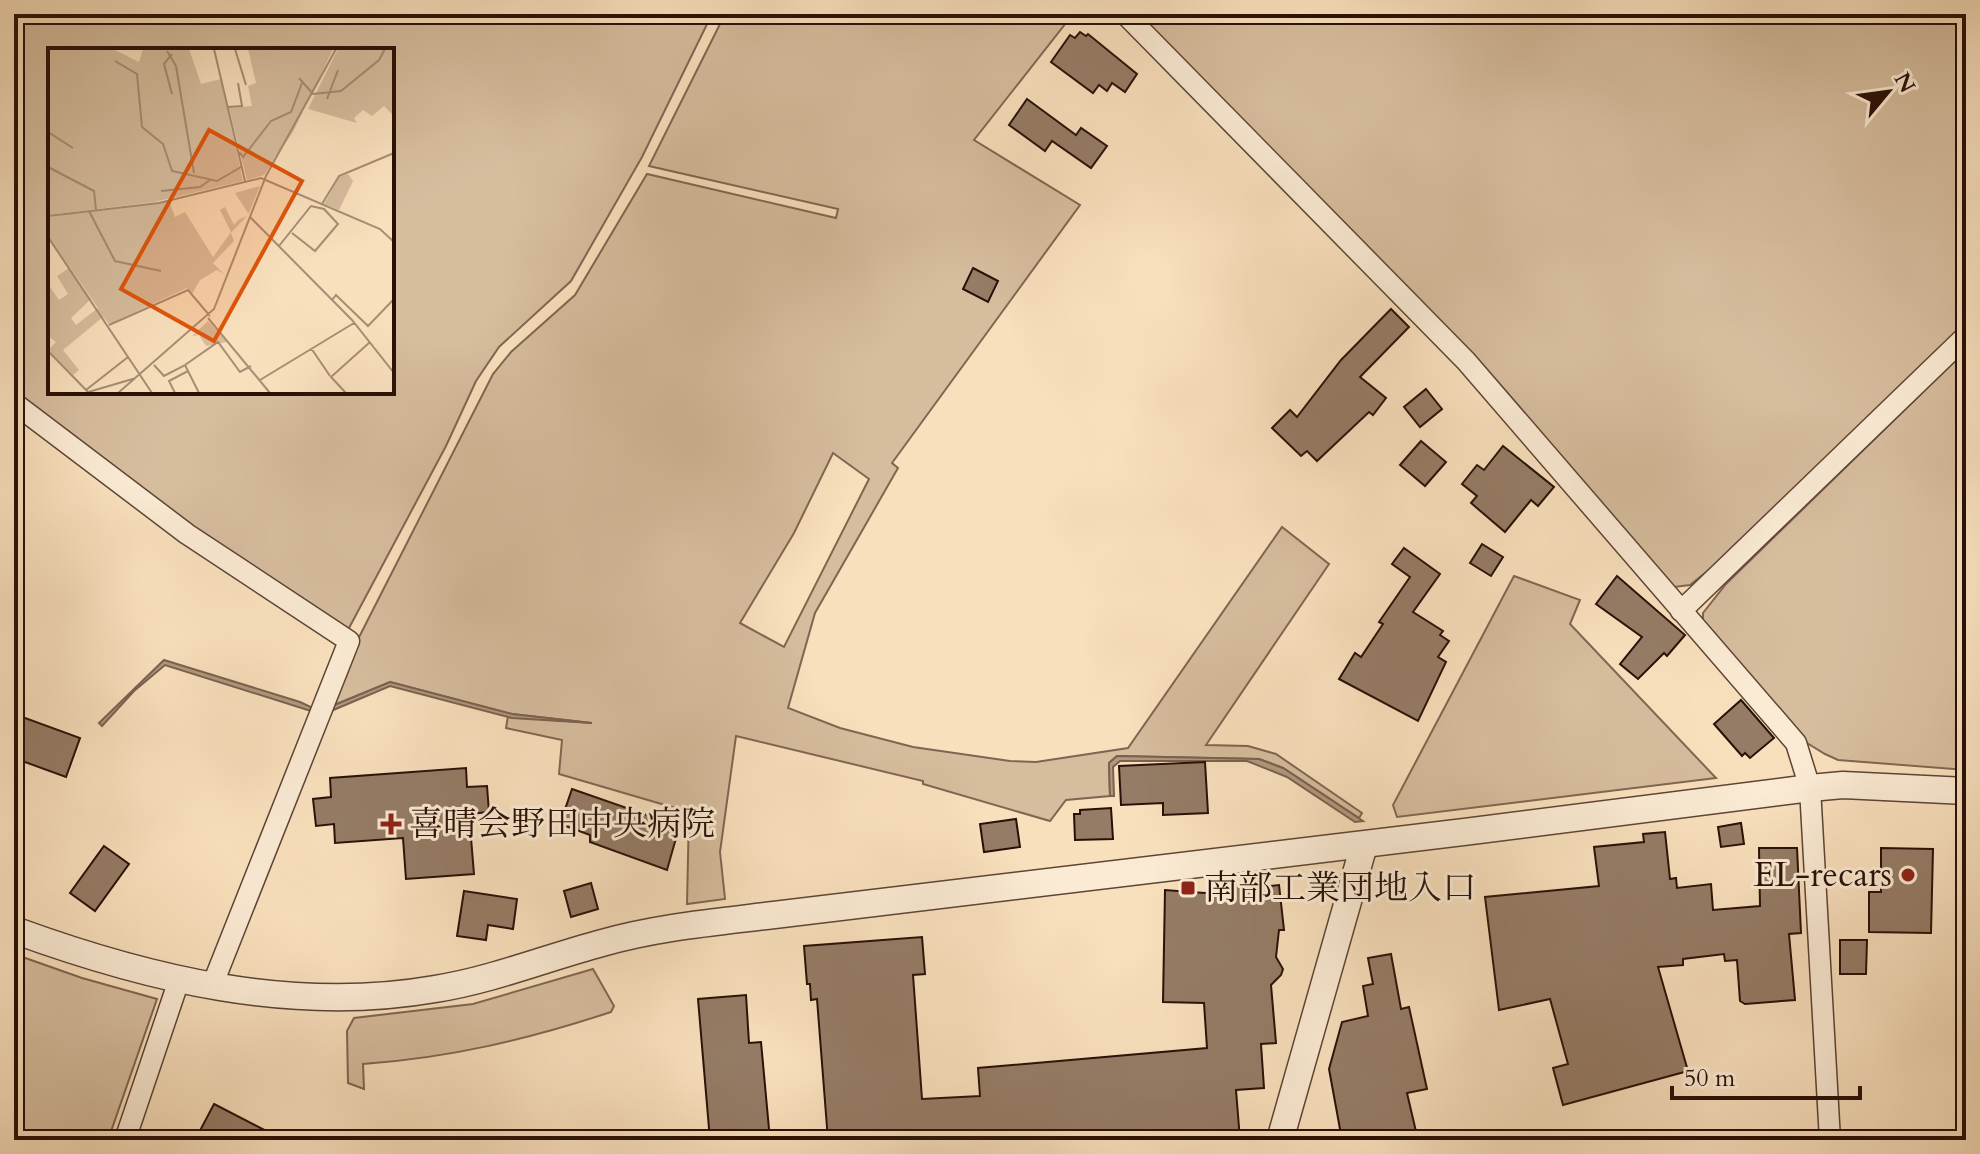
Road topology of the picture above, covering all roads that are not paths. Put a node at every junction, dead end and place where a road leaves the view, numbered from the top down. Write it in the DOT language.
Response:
graph roads {
  1 [pos="1125,14"];
  2 [pos="1966,336"];
  3 [pos="14,403"];
  4 [pos="1681,611"];
  5 [pos="1810,788"];
  6 [pos="1966,791"];
  7 [pos="1364,845"];
  8 [pos="14,930"];
  9 [pos="179,980"];
  10 [pos="212,986"];
  11 [pos="125,1140"];
  12 [pos="1280,1140"];
  13 [pos="1830,1140"];
  1 -- 4 [label="street"];
  2 -- 4 [label="street"];
  3 -- 10 [label="street"];
  4 -- 5 [label="street"];
  5 -- 6 [label="street"];
  5 -- 7 [label="street"];
  5 -- 13 [label="street"];
  7 -- 10 [label="street"];
  7 -- 12 [label="street"];
  8 -- 9 [label="street"];
  9 -- 10 [label="street"];
  9 -- 11 [label="street"];
}
